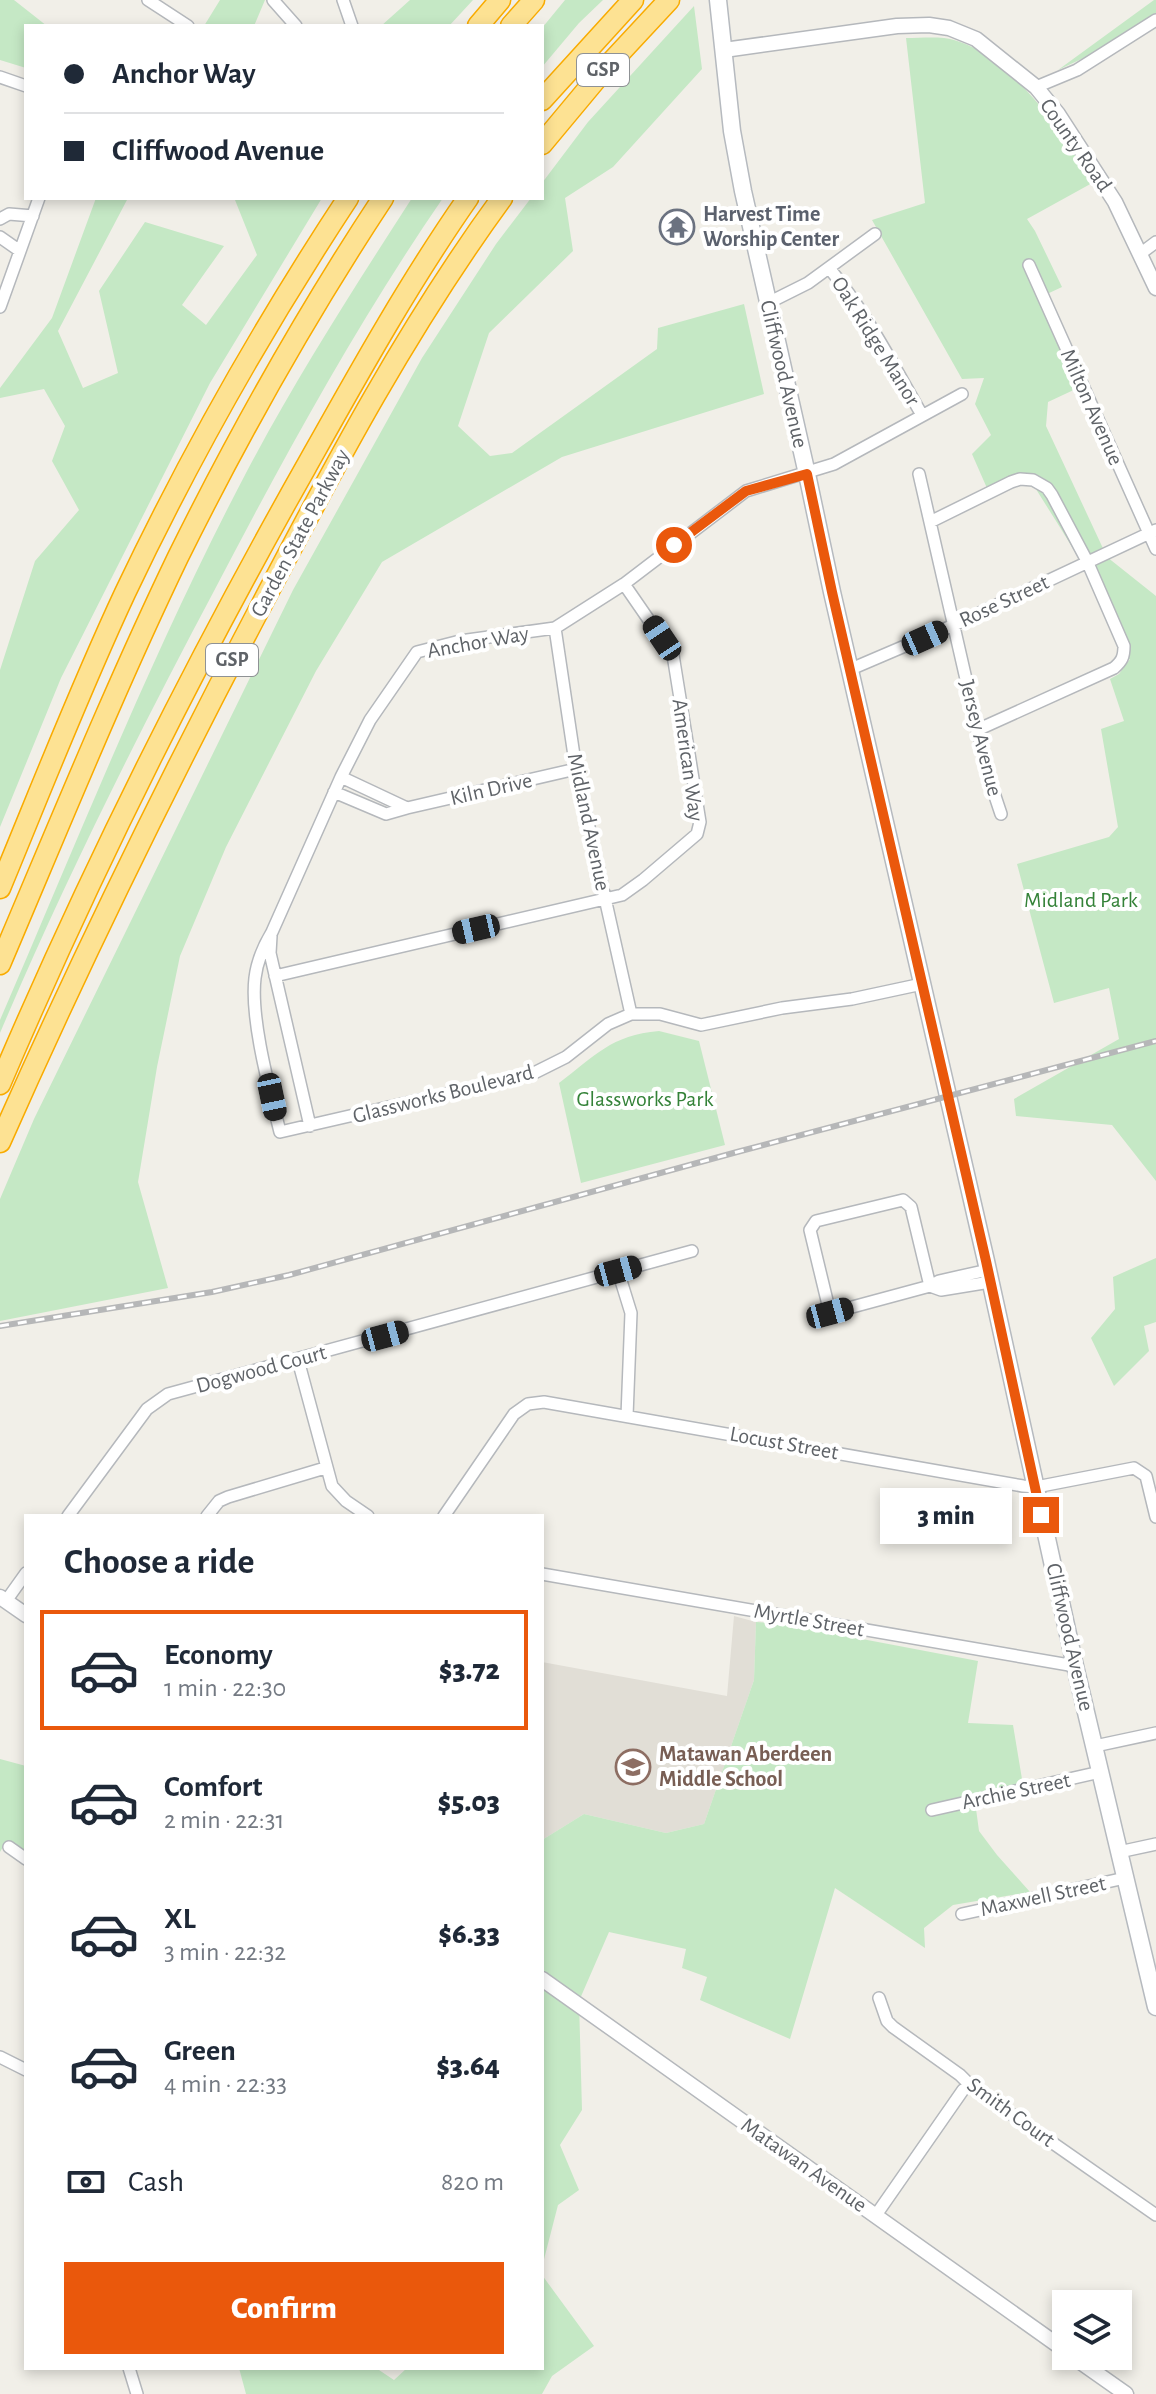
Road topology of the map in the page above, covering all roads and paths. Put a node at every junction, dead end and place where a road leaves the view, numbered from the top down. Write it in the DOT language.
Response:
graph roads {
  1 [pos="148,0"];
  2 [pos="273,0"];
  3 [pos="343,0"];
  4 [pos="500,0"];
  5 [pos="534,0"];
  6 [pos="633,0"];
  7 [pos="669,0"];
  8 [pos="718,0"];
  9 [pos="1156,20"];
  10 [pos="185,24"];
  11 [pos="294,24"];
  12 [pos="351,24"];
  13 [pos="480,24"];
  14 [pos="513,24"];
  15 [pos="724,50"];
  16 [pos="0,77"];
  17 [pos="24,85"];
  18 [pos="1036,87"];
  19 [pos="544,98"];
  20 [pos="544,142"];
  21 [pos="38,200"];
  22 [pos="347,200"];
  23 [pos="382,200"];
  24 [pos="467,200"];
  25 [pos="501,200"];
  26 [pos="33,216"];
  27 [pos="0,219"];
  28 [pos="875,234"];
  29 [pos="0,237"];
  30 [pos="1156,242"];
  31 [pos="20,251"];
  32 [pos="1140,254"];
  33 [pos="1029,265"];
  34 [pos="829,268"];
  35 [pos="1156,288"];
  36 [pos="768,303"];
  37 [pos="0,307"];
  38 [pos="962,394"];
  39 [pos="922,415"];
  40 [pos="807,474"];
  41 [pos="919,474"];
  42 [pos="930,522"];
  43 [pos="1152,532"];
  44 [pos="1156,549"];
  45 [pos="1087,561"];
  46 [pos="624,584"];
  47 [pos="954,625"];
  48 [pos="555,628"];
  49 [pos="851,669"];
  50 [pos="977,730"];
  51 [pos="576,769"];
  52 [pos="341,777"];
  53 [pos="334,792"];
  54 [pos="407,808"];
  55 [pos="1001,814"];
  56 [pos="0,888"];
  57 [pos="606,898"];
  58 [pos="272,932"];
  59 [pos="0,964"];
  60 [pos="275,976"];
  61 [pos="922,984"];
  62 [pos="631,1014"];
  63 [pos="0,1084"];
  64 [pos="310,1126"];
  65 [pos="280,1132"];
  66 [pos="0,1142"];
  67 [pos="692,1251"];
  68 [pos="618,1271"];
  69 [pos="989,1276"];
  70 [pos="930,1286"];
  71 [pos="298,1360"];
  72 [pos="627,1416"];
  73 [pos="325,1468"];
  74 [pos="1036,1487"];
  75 [pos="69,1514"];
  76 [pos="209,1514"];
  77 [pos="365,1514"];
  78 [pos="445,1514"];
  79 [pos="1156,1517"];
  80 [pos="544,1574"];
  81 [pos="24,1575"];
  82 [pos="3,1599"];
  83 [pos="24,1614"];
  84 [pos="1075,1666"];
  85 [pos="1156,1733"];
  86 [pos="1095,1746"];
  87 [pos="1100,1772"];
  88 [pos="932,1810"];
  89 [pos="1156,1844"];
  90 [pos="9,1847"];
  91 [pos="1119,1852"];
  92 [pos="24,1858"];
  93 [pos="1125,1878"];
  94 [pos="962,1914"];
  95 [pos="544,1980"];
  96 [pos="879,1998"];
  97 [pos="1156,2007"];
  98 [pos="0,2057"];
  99 [pos="24,2069"];
  100 [pos="963,2090"];
  101 [pos="876,2215"];
  102 [pos="1156,2215"];
  103 [pos="1052,2341"];
  104 [pos="130,2370"];
  105 [pos="1092,2370"];
  106 [pos="137,2394"];
  107 [pos="1126,2394"];
  1 -- 10 [label="street"];
  2 -- 11 [label="street"];
  3 -- 12 [label="street"];
  4 -- 13 [label="highway"];
  5 -- 14 [label="highway"];
  6 -- 19 [label="highway, GSP"];
  7 -- 20 [label="highway, GSP"];
  8 -- 15 [label="main road, Cliffwood Avenue"];
  9 -- 18 [label="street"];
  15 -- 18 [label="street, County Road"];
  15 -- 36 [label="main road, Cliffwood Avenue"];
  16 -- 17 [label="street"];
  18 -- 32 [label="street, County Road"];
  21 -- 26 [label="street"];
  22 -- 56 [label="highway"];
  23 -- 59 [label="highway"];
  24 -- 63 [label="highway, Garden State Parkway / GSP"];
  25 -- 66 [label="highway, Garden State Parkway / GSP"];
  26 -- 27 [label="street"];
  26 -- 31 [label="street"];
  28 -- 34 [label="street, Oak Ridge Manor"];
  29 -- 31 [label="street"];
  30 -- 32 [label="street"];
  31 -- 37 [label="street"];
  32 -- 35 [label="street, County Road"];
  33 -- 43 [label="street, Milton Avenue"];
  34 -- 36 [label="street, Oak Ridge Manor"];
  34 -- 39 [label="street, Oak Ridge Manor"];
  36 -- 40 [label="main road, Cliffwood Avenue"];
  38 -- 39 [label="street, Oak Ridge Manor"];
  39 -- 40 [label="street, Oak Ridge Manor"];
  40 -- 46 [label="street, Anchor Way"];
  40 -- 49 [label="main road, Cliffwood Avenue"];
  41 -- 42 [label="street, Jersey Avenue"];
  42 -- 45 [label="street"];
  42 -- 47 [label="street, Jersey Avenue"];
  43 -- 44 [label="street, Milton Avenue"];
  43 -- 45 [label="street, Rose Street"];
  45 -- 47 [label="street, Rose Street"];
  45 -- 50 [label="street"];
  46 -- 48 [label="street, Anchor Way"];
  46 -- 57 [label="street, American Way"];
  47 -- 49 [label="street, Rose Street"];
  47 -- 50 [label="street, Jersey Avenue"];
  48 -- 51 [label="street, Midland Avenue"];
  48 -- 52 [label="street, Anchor Way"];
  49 -- 61 [label="main road, Cliffwood Avenue"];
  50 -- 55 [label="street, Jersey Avenue"];
  51 -- 54 [label="street, Kiln Drive"];
  51 -- 57 [label="street, Midland Avenue"];
  52 -- 53 [label="street, Anchor Way"];
  52 -- 54 [label="street"];
  53 -- 54 [label="street, Kiln Drive"];
  53 -- 58 [label="street, Anchor Way"];
  57 -- 60 [label="street, American Way"];
  57 -- 62 [label="street, Midland Avenue"];
  58 -- 60 [label="street, Anchor Way"];
  58 -- 65 [label="street, Anchor Way"];
  60 -- 64 [label="street, Anchor Way"];
  61 -- 62 [label="street"];
  61 -- 69 [label="main road, Cliffwood Avenue"];
  62 -- 64 [label="street, Glassworks Boulevard"];
  64 -- 65 [label="street, Glassworks Boulevard"];
  67 -- 68 [label="street, Dogwood Court"];
  68 -- 71 [label="street, Dogwood Court"];
  68 -- 72 [label="street"];
  69 -- 70 [label="street"];
  69 -- 74 [label="main road, Cliffwood Avenue"];
  70 -- 70 [label="street"];
  71 -- 73 [label="street"];
  71 -- 75 [label="street, Dogwood Court"];
  72 -- 74 [label="street, Locust Street"];
  72 -- 78 [label="street, Locust Street"];
  73 -- 76 [label="street"];
  73 -- 77 [label="street"];
  74 -- 79 [label="street"];
  74 -- 84 [label="main road, Cliffwood Avenue"];
  80 -- 84 [label="street, Myrtle Street"];
  81 -- 82 [label="street"];
  82 -- 83 [label="street"];
  84 -- 86 [label="main road, Cliffwood Avenue"];
  85 -- 86 [label="street"];
  86 -- 87 [label="main road, Cliffwood Avenue"];
  87 -- 88 [label="street, Archie Street"];
  87 -- 91 [label="main road, Cliffwood Avenue"];
  89 -- 91 [label="street"];
  90 -- 92 [label="street"];
  91 -- 93 [label="main road, Cliffwood Avenue"];
  93 -- 94 [label="street, Maxwell Street"];
  93 -- 97 [label="main road, Cliffwood Avenue"];
  95 -- 101 [label="street, Matawan Avenue"];
  96 -- 102 [label="street, Smith Court"];
  98 -- 99 [label="street"];
  100 -- 101 [label="street"];
  101 -- 103 [label="street, Matawan Avenue"];
  104 -- 106 [label="street"];
  105 -- 107 [label="street"];
}
